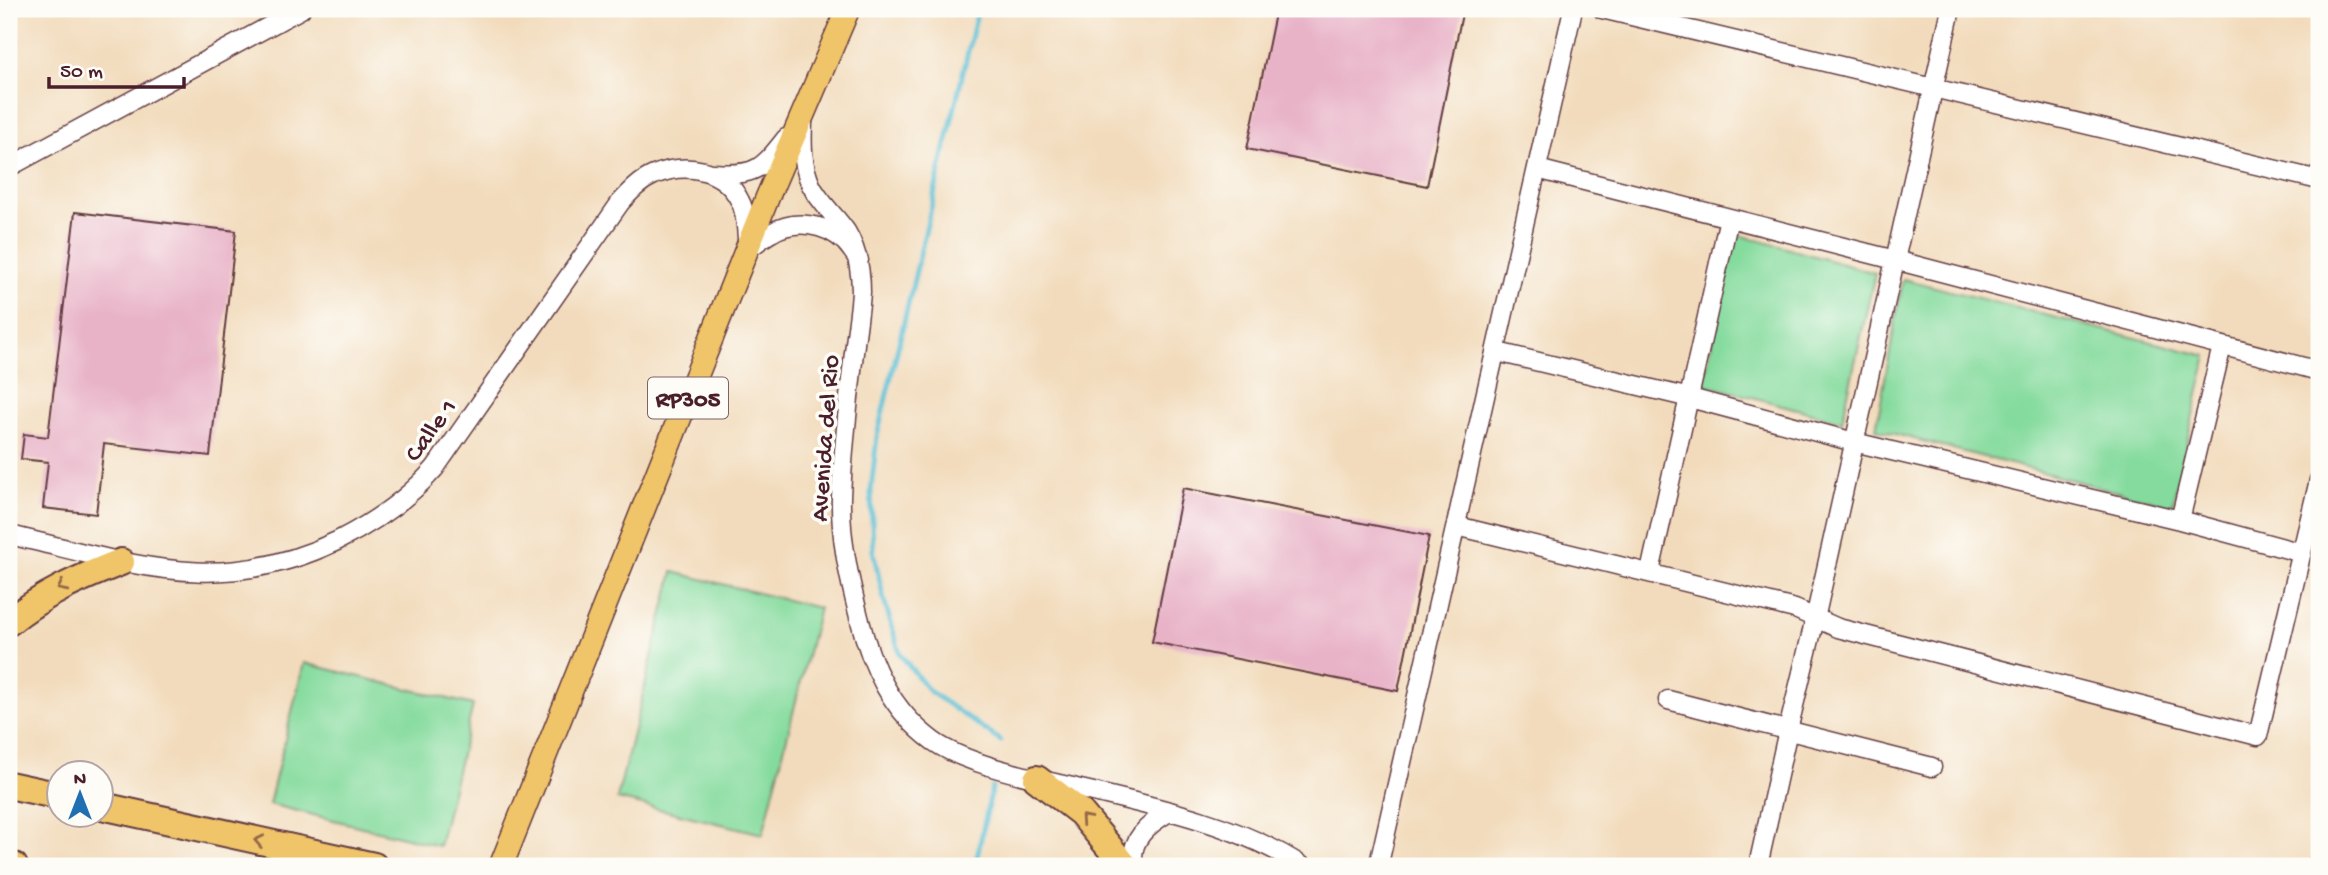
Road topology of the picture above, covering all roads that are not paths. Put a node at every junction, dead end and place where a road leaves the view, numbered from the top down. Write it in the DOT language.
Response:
graph roads {
  1 [pos="301,9"];
  2 [pos="848,9"];
  3 [pos="1573,9"];
  4 [pos="1602,9"];
  5 [pos="1951,9"];
  6 [pos="1934,87"];
  7 [pos="804,116"];
  8 [pos="9,167"];
  9 [pos="1536,169"];
  10 [pos="714,173"];
  11 [pos="2319,180"];
  12 [pos="1729,218"];
  13 [pos="748,249"];
  14 [pos="859,260"];
  15 [pos="1895,260"];
  16 [pos="2221,346"];
  17 [pos="1497,352"];
  18 [pos="2319,371"];
  19 [pos="1690,398"];
  20 [pos="1854,442"];
  21 [pos="2319,480"];
  22 [pos="2180,520"];
  23 [pos="1457,526"];
  24 [pos="9,535"];
  25 [pos="2302,553"];
  26 [pos="121,562"];
  27 [pos="1650,572"];
  28 [pos="1815,619"];
  29 [pos="9,622"];
  30 [pos="1668,700"];
  31 [pos="1788,730"];
  32 [pos="1932,766"];
  33 [pos="1037,779"];
  34 [pos="9,785"];
  35 [pos="46,793"];
  36 [pos="116,809"];
  37 [pos="1169,812"];
  38 [pos="373,866"];
  39 [pos="501,866"];
  40 [pos="1125,866"];
  41 [pos="1134,866"];
  42 [pos="1302,866"];
  43 [pos="1377,866"];
  44 [pos="1758,866"];
  1 -- 8 [label="street"];
  2 -- 7 [label="main road, RP305"];
  3 -- 9 [label="street"];
  4 -- 6 [label="street"];
  5 -- 6 [label="street"];
  6 -- 11 [label="street"];
  6 -- 15 [label="street"];
  7 -- 10 [label="street, Calle 1"];
  7 -- 13 [label="main road, RP305"];
  7 -- 14 [label="street, Avenida del Rio"];
  9 -- 12 [label="street"];
  9 -- 17 [label="street"];
  10 -- 13 [label="street"];
  10 -- 26 [label="street, Calle 1"];
  12 -- 15 [label="street"];
  12 -- 19 [label="street"];
  13 -- 14 [label="street"];
  13 -- 39 [label="main road, RP305"];
  14 -- 33 [label="street, Avenida del Rio"];
  15 -- 16 [label="street"];
  15 -- 20 [label="street"];
  16 -- 18 [label="street"];
  16 -- 22 [label="street"];
  17 -- 19 [label="street"];
  17 -- 23 [label="street"];
  19 -- 20 [label="street"];
  19 -- 27 [label="street"];
  20 -- 22 [label="street"];
  20 -- 28 [label="street"];
  21 -- 25 [label="street"];
  22 -- 25 [label="street"];
  23 -- 27 [label="street"];
  23 -- 43 [label="street"];
  24 -- 26 [label="street, Calle 1"];
  25 -- 28 [label="street"];
  26 -- 29 [label="highway, one-way"];
  27 -- 28 [label="street"];
  28 -- 31 [label="street"];
  30 -- 31 [label="street"];
  31 -- 32 [label="street"];
  31 -- 44 [label="street"];
  33 -- 37 [label="street, Avenida del Rio"];
  40 -- 33 [label="highway, one-way"];
  34 -- 35 [label="highway"];
  38 -- 36 [label="highway, one-way"];
  37 -- 41 [label="street"];
  37 -- 42 [label="street, Avenida del Rio"];
}
